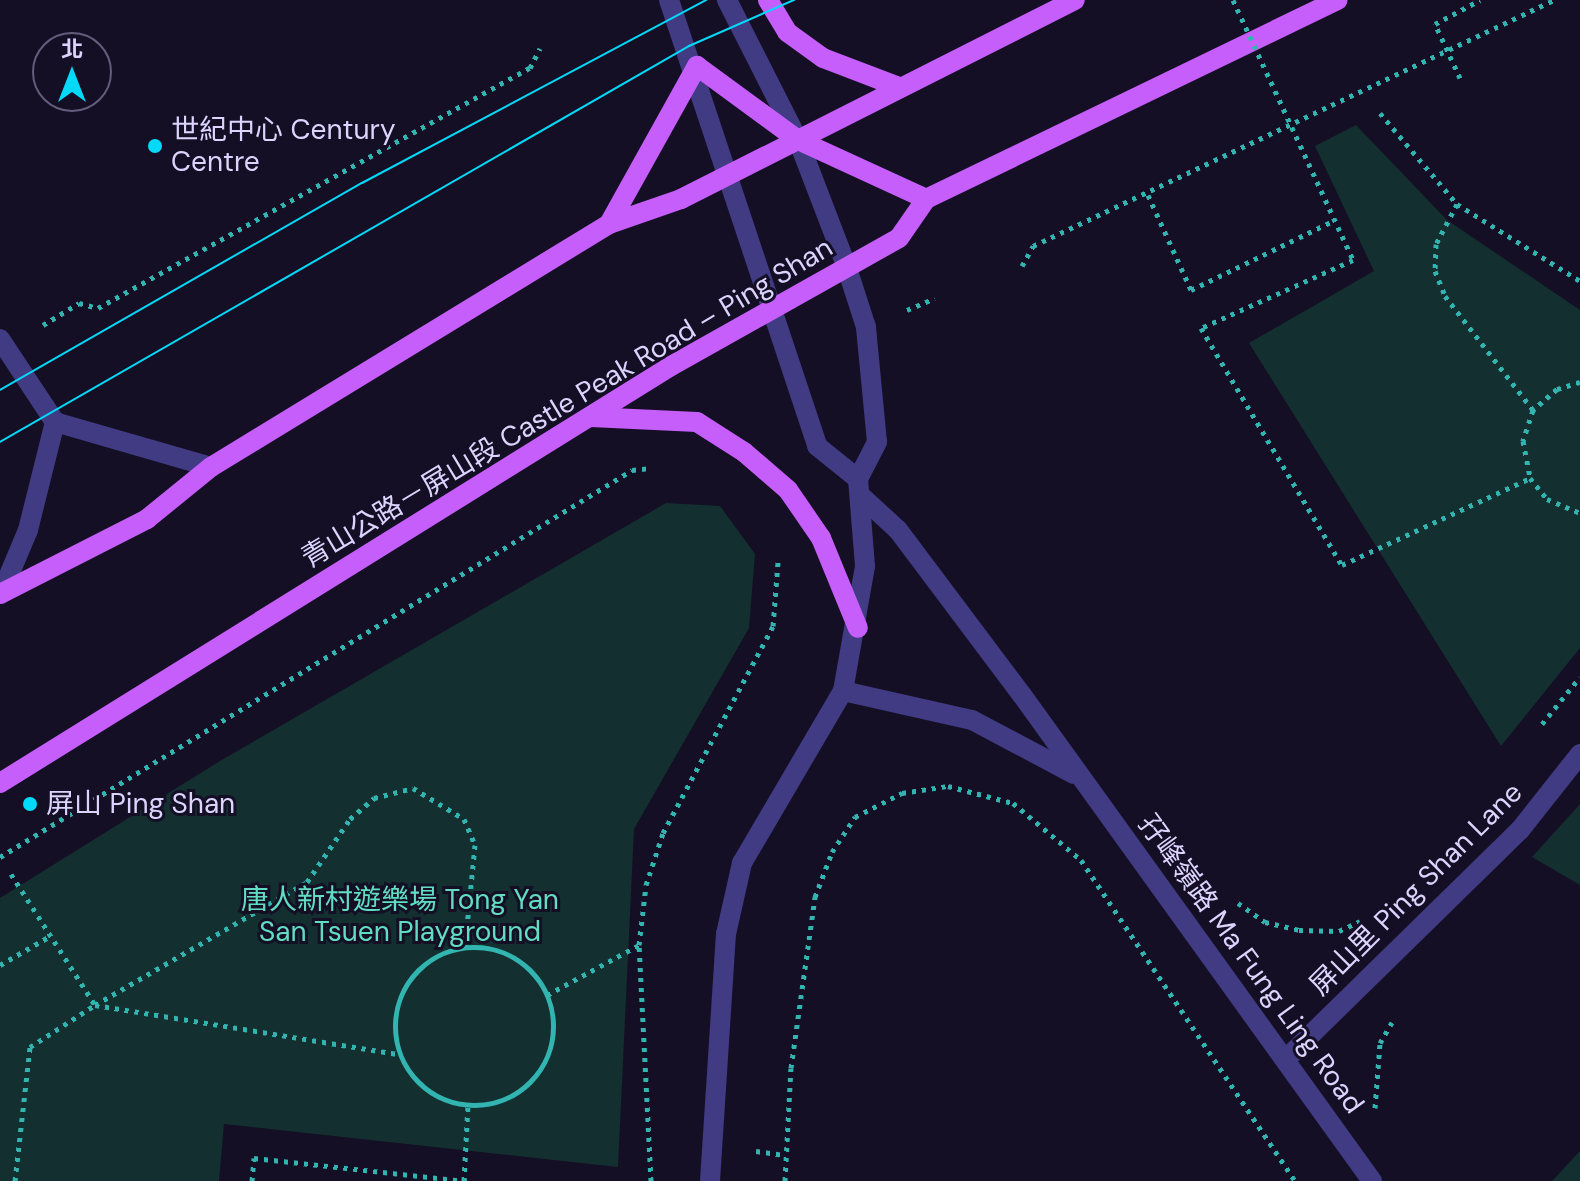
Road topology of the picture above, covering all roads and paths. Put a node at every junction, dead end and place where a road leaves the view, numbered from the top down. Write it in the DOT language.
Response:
graph roads {
  1 [pos="669,0"];
  2 [pos="727,0"];
  3 [pos="768,0"];
  4 [pos="1075,0"];
  5 [pos="1233,0"];
  6 [pos="1337,0"];
  7 [pos="1480,0"];
  8 [pos="1554,0"];
  9 [pos="540,48"];
  10 [pos="1448,53"];
  11 [pos="697,66"];
  12 [pos="1460,78"];
  13 [pos="899,87"];
  14 [pos="1380,113"];
  15 [pos="798,140"];
  16 [pos="729,175"];
  17 [pos="1148,195"];
  18 [pos="926,199"];
  19 [pos="1457,204"];
  20 [pos="1335,220"];
  21 [pos="609,224"];
  22 [pos="846,265"];
  23 [pos="1022,266"];
  24 [pos="1580,281"];
  25 [pos="79,303"];
  26 [pos="773,305"];
  27 [pos="0,339"];
  28 [pos="1580,382"];
  29 [pos="1533,410"];
  30 [pos="587,417"];
  31 [pos="55,422"];
  32 [pos="211,467"];
  33 [pos="651,468"];
  34 [pos="1530,478"];
  35 [pos="860,488"];
  36 [pos="1580,513"];
  37 [pos="774,554"];
  38 [pos="0,594"];
  39 [pos="858,628"];
  40 [pos="1580,677"];
  41 [pos="843,691"];
  42 [pos="1536,732"];
  43 [pos="1580,754"];
  44 [pos="1083,781"];
  45 [pos="0,783"];
  46 [pos="0,857"];
  47 [pos="11,874"];
  48 [pos="1238,903"];
  49 [pos="1371,916"];
  50 [pos="52,935"];
  51 [pos="639,945"];
  52 [pos="465,947"];
  53 [pos="0,965"];
  54 [pos="547,995"];
  55 [pos="95,1005"];
  56 [pos="1396,1016"];
  57 [pos="399,1054"];
  58 [pos="1287,1058"];
  59 [pos="468,1105"];
  60 [pos="1375,1111"];
  61 [pos="15,1181"];
  62 [pos="252,1181"];
  63 [pos="466,1181"];
  64 [pos="651,1181"];
  65 [pos="710,1181"];
  66 [pos="785,1181"];
  67 [pos="1295,1181"];
  68 [pos="1372,1181"];
  1 -- 11 [label="street, 孖峰嶺路 Ma Fung Ling Road"];
  2 -- 15 [label="street"];
  3 -- 13 [label="main road"];
  4 -- 13 [label="main road"];
  5 -- 20 [label="path, bridge"];
  6 -- 18 [label="main road, 青山公路－屏山段 Castle Peak Road – Ping Shan"];
  7 -- 10 [label="path"];
  8 -- 10 [label="path"];
  9 -- 25 [label="path"];
  10 -- 12 [label="path"];
  10 -- 17 [label="path"];
  11 -- 15 [label="main road"];
  11 -- 16 [label="street, 孖峰嶺路 Ma Fung Ling Road"];
  11 -- 21 [label="main road"];
  13 -- 15 [label="main road"];
  14 -- 19 [label="path"];
  15 -- 16 [label="main road"];
  15 -- 18 [label="main road"];
  15 -- 22 [label="street"];
  16 -- 21 [label="main road"];
  16 -- 26 [label="street, 孖峰嶺路 Ma Fung Ling Road"];
  17 -- 20 [label="path"];
  17 -- 23 [label="path"];
  18 -- 22 [label="main road, 青山公路－屏山段 Castle Peak Road – Ping Shan"];
  19 -- 24 [label="path"];
  19 -- 29 [label="path"];
  20 -- 34 [label="path, bridge"];
  21 -- 32 [label="main road"];
  22 -- 26 [label="main road, 青山公路－屏山段 Castle Peak Road – Ping Shan"];
  22 -- 35 [label="street"];
  26 -- 30 [label="main road, 青山公路－屏山段 Castle Peak Road – Ping Shan"];
  26 -- 35 [label="street, 孖峰嶺路 Ma Fung Ling Road"];
  27 -- 31 [label="street"];
  28 -- 29 [label="path"];
  29 -- 34 [label="path"];
  30 -- 39 [label="main road"];
  30 -- 45 [label="main road, 青山公路－屏山段 Castle Peak Road – Ping Shan"];
  31 -- 32 [label="street"];
  31 -- 38 [label="street"];
  32 -- 38 [label="main road"];
  33 -- 46 [label="path"];
  34 -- 36 [label="path"];
  35 -- 39 [label="street"];
  35 -- 44 [label="street, 孖峰嶺路 Ma Fung Ling Road"];
  37 -- 51 [label="path"];
  39 -- 41 [label="street"];
  40 -- 42 [label="path"];
  41 -- 44 [label="street, 孖峰嶺路 Ma Fung Ling Road"];
  41 -- 65 [label="street"];
  43 -- 58 [label="street, 屏山里 Ping Shan Lane"];
  44 -- 58 [label="street, 孖峰嶺路 Ma Fung Ling Road"];
  47 -- 50 [label="path"];
  48 -- 49 [label="path"];
  50 -- 53 [label="path"];
  50 -- 55 [label="path"];
  51 -- 54 [label="path"];
  51 -- 64 [label="path"];
  52 -- 54 [label="path"];
  52 -- 55 [label="path"];
  52 -- 57 [label="path"];
  54 -- 59 [label="path"];
  55 -- 57 [label="path"];
  55 -- 61 [label="path"];
  56 -- 60 [label="path"];
  57 -- 59 [label="path"];
  58 -- 68 [label="street, 孖峰嶺路 Ma Fung Ling Road"];
  59 -- 63 [label="path"];
  62 -- 63 [label="path"];
  66 -- 67 [label="path"];
}
